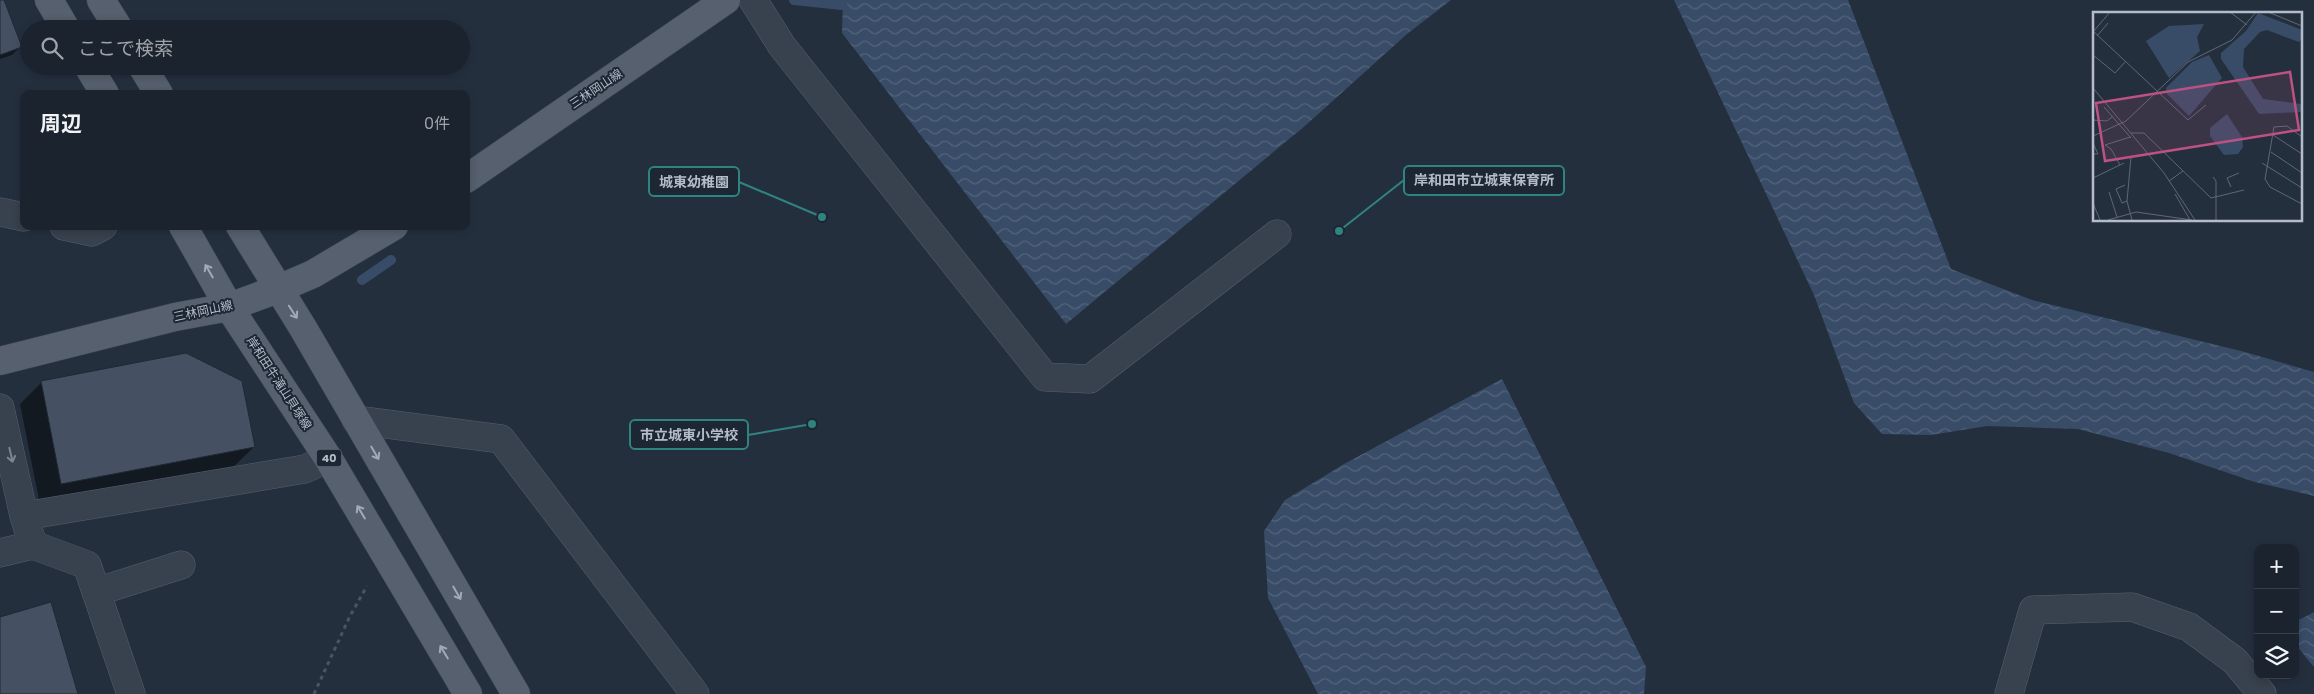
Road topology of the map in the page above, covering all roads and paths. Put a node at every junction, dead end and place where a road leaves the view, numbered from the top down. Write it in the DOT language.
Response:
graph roads {
  1 [pos="49,0"];
  2 [pos="101,0"];
  3 [pos="726,0"];
  4 [pos="753,0"];
  5 [pos="61,20"];
  6 [pos="113,20"];
  7 [pos="93,75"];
  8 [pos="147,75"];
  9 [pos="103,90"];
  10 [pos="157,90"];
  11 [pos="470,175"];
  12 [pos="0,212"];
  13 [pos="20,216"];
  14 [pos="83,230"];
  15 [pos="96,230"];
  16 [pos="184,230"];
  17 [pos="242,230"];
  18 [pos="387,230"];
  19 [pos="1277,234"];
  20 [pos="278,290"];
  21 [pos="229,307"];
  22 [pos="0,361"];
  23 [pos="0,408"];
  24 [pos="356,420"];
  25 [pos="328,458"];
  26 [pos="24,516"];
  27 [pos="33,545"];
  28 [pos="0,553"];
  29 [pos="181,565"];
  30 [pos="369,583"];
  31 [pos="96,592"];
  32 [pos="131,694"];
  33 [pos="314,694"];
  34 [pos="468,694"];
  35 [pos="516,694"];
  36 [pos="695,694"];
  37 [pos="2009,694"];
  38 [pos="2262,694"];
  1 -- 5 [label="main road"];
  2 -- 6 [label="main road"];
  3 -- 11 [label="main road, 三林岡山線"];
  4 -- 19 [label="street"];
  7 -- 9 [label="main road"];
  8 -- 10 [label="main road"];
  12 -- 13 [label="street"];
  14 -- 15 [label="street"];
  21 -- 16 [label="main road, 岸和田牛滝山貝塚線 / 40, one-way"];
  17 -- 20 [label="main road"];
  18 -- 20 [label="main road, 三林岡山線"];
  20 -- 21 [label="main road, 三林岡山線"];
  20 -- 24 [label="main road, one-way"];
  21 -- 22 [label="main road, 三林岡山線"];
  21 -- 25 [label="main road, 岸和田牛滝山貝塚線 / 40"];
  23 -- 26 [label="street, one-way"];
  24 -- 35 [label="main road, one-way"];
  24 -- 36 [label="street"];
  25 -- 26 [label="street"];
  34 -- 25 [label="main road, 岸和田牛滝山貝塚線 / 40, one-way"];
  26 -- 27 [label="street"];
  27 -- 28 [label="street"];
  27 -- 31 [label="street"];
  29 -- 31 [label="street"];
  30 -- 33 [label="path"];
  31 -- 32 [label="street"];
  37 -- 38 [label="street"];
}
